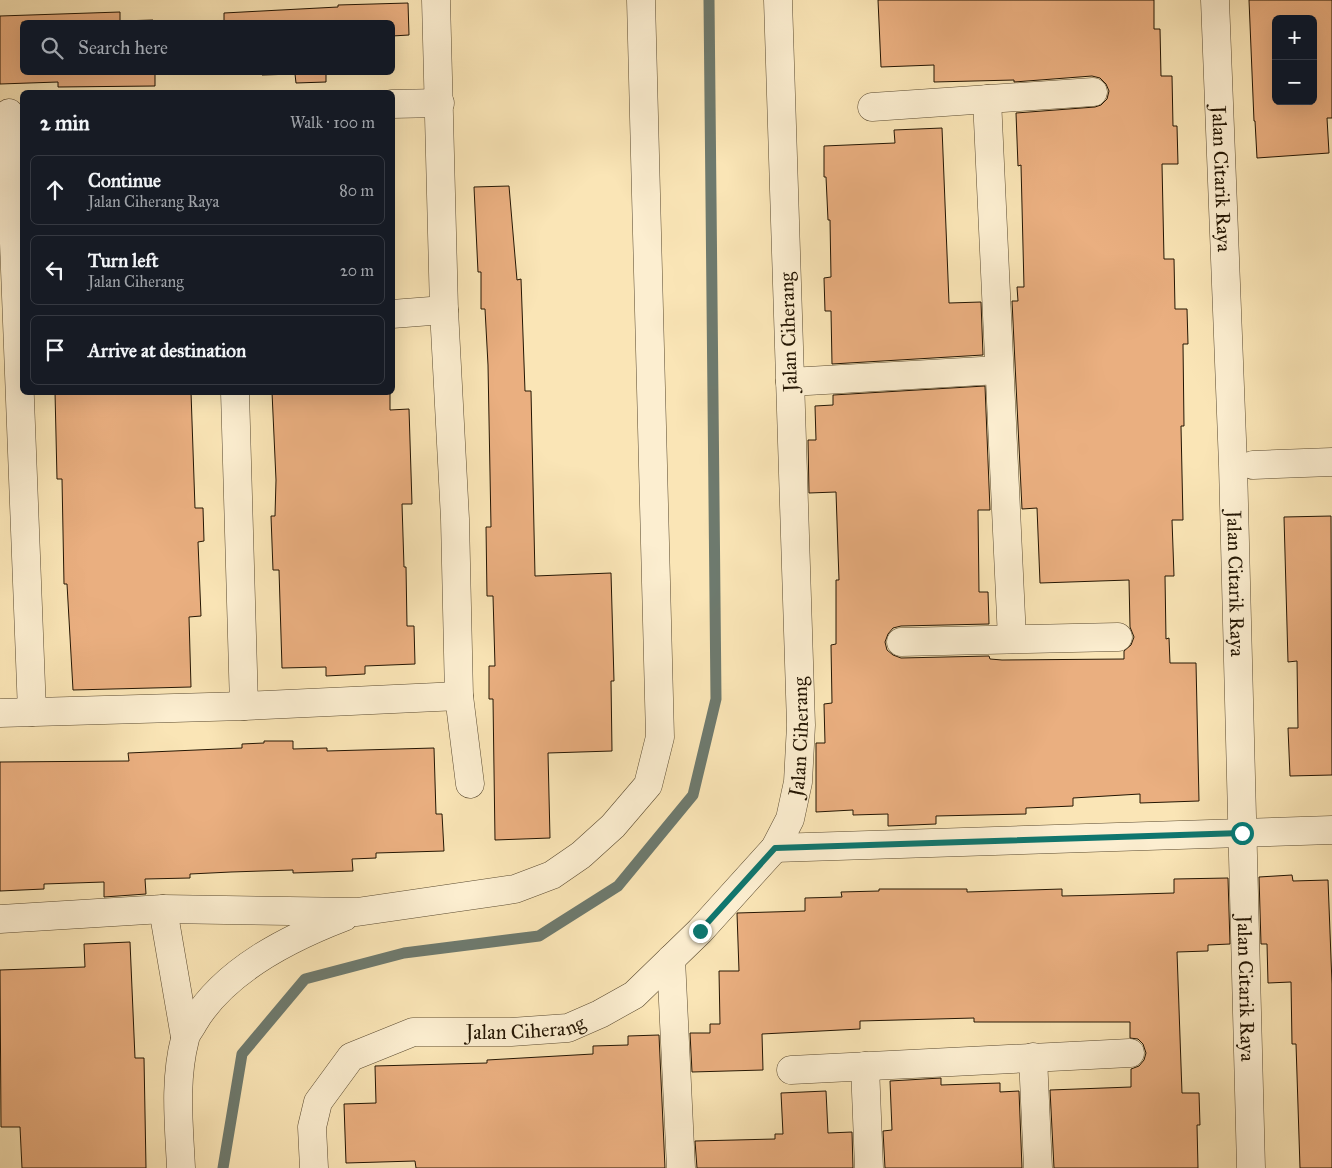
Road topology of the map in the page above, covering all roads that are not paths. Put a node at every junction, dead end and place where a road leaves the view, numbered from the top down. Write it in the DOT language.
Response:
graph roads {
  1 [pos="436,0"];
  2 [pos="641,0"];
  3 [pos="778,0"];
  4 [pos="1215,0"];
  5 [pos="1093,92"];
  6 [pos="987,99"];
  7 [pos="440,103"];
  8 [pos="395,104"];
  9 [pos="872,107"];
  10 [pos="11,113"];
  11 [pos="444,310"];
  12 [pos="395,314"];
  13 [pos="13,324"];
  14 [pos="999,370"];
  15 [pos="790,382"];
  16 [pos="235,395"];
  17 [pos="1332,462"];
  18 [pos="1253,465"];
  19 [pos="1118,636"];
  20 [pos="1012,639"];
  21 [pos="901,642"];
  22 [pos="459,696"];
  23 [pos="244,706"];
  24 [pos="32,712"];
  25 [pos="0,713"];
  26 [pos="470,784"];
  27 [pos="1332,830"];
  28 [pos="1242,833"];
  29 [pos="775,848"];
  30 [pos="163,909"];
  31 [pos="357,912"];
  32 [pos="0,919"];
  33 [pos="671,959"];
  34 [pos="185,1037"];
  35 [pos="1130,1053"];
  36 [pos="1033,1058"];
  37 [pos="865,1066"];
  38 [pos="791,1070"];
  39 [pos="181,1168"];
  40 [pos="314,1168"];
  41 [pos="681,1168"];
  42 [pos="869,1168"];
  43 [pos="1038,1168"];
  44 [pos="1251,1168"];
  1 -- 7 [label="street"];
  2 -- 31 [label="street"];
  3 -- 15 [label="street, Jalan Ciherang"];
  4 -- 28 [label="street, Jalan Citarik Raya"];
  5 -- 6 [label="street"];
  6 -- 9 [label="street"];
  6 -- 14 [label="street"];
  7 -- 8 [label="street"];
  7 -- 11 [label="street"];
  10 -- 13 [label="street"];
  11 -- 12 [label="street"];
  11 -- 22 [label="street"];
  13 -- 24 [label="street"];
  14 -- 15 [label="street"];
  14 -- 20 [label="street"];
  15 -- 29 [label="street, Jalan Ciherang"];
  16 -- 23 [label="street"];
  17 -- 18 [label="street"];
  19 -- 20 [label="street"];
  20 -- 21 [label="street"];
  22 -- 23 [label="street"];
  22 -- 26 [label="street"];
  23 -- 24 [label="street"];
  24 -- 25 [label="street"];
  27 -- 28 [label="street"];
  28 -- 29 [label="street"];
  28 -- 44 [label="street, Jalan Citarik Raya"];
  29 -- 33 [label="street, Jalan Ciherang"];
  30 -- 31 [label="street"];
  30 -- 32 [label="street"];
  30 -- 34 [label="street"];
  31 -- 34 [label="street"];
  33 -- 40 [label="street, Jalan Ciherang"];
  33 -- 41 [label="street"];
  34 -- 39 [label="street"];
  35 -- 36 [label="street"];
  36 -- 37 [label="street"];
  36 -- 43 [label="street"];
  37 -- 38 [label="street"];
  37 -- 42 [label="street"];
}
